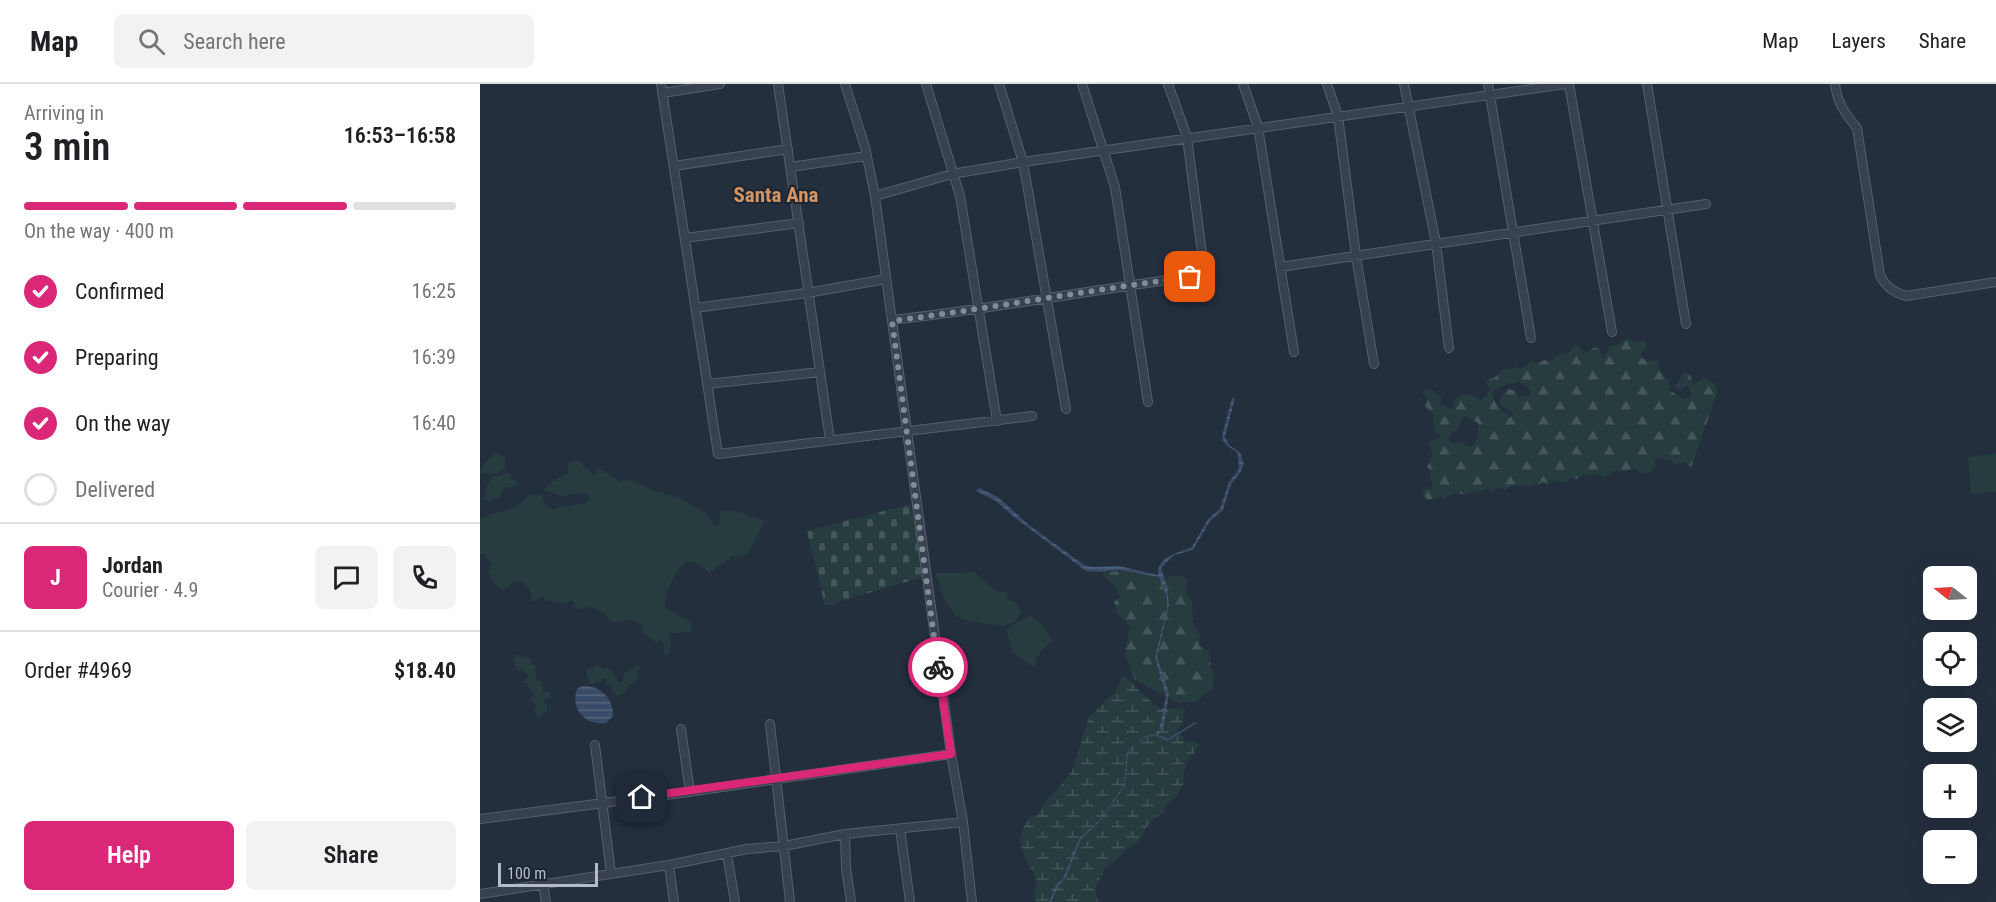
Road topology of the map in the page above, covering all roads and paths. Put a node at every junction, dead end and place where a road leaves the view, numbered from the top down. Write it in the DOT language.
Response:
graph roads {
  1 [pos="720,84"];
  2 [pos="778,84"];
  3 [pos="844,84"];
  4 [pos="926,84"];
  5 [pos="999,84"];
  6 [pos="1082,84"];
  7 [pos="1168,84"];
  8 [pos="1243,84"];
  9 [pos="1327,84"];
  10 [pos="1404,84"];
  11 [pos="1488,84"];
  12 [pos="1568,84"];
  13 [pos="1647,84"];
  14 [pos="1835,84"];
  15 [pos="662,88"];
  16 [pos="1490,95"];
  17 [pos="1409,105"];
  18 [pos="1338,116"];
  19 [pos="1258,127"];
  20 [pos="1187,137"];
  21 [pos="788,149"];
  22 [pos="1104,149"];
  23 [pos="867,156"];
  24 [pos="1023,162"];
  25 [pos="674,166"];
  26 [pos="790,167"];
  27 [pos="952,174"];
  28 [pos="875,196"];
  29 [pos="1707,204"];
  30 [pos="1667,209"];
  31 [pos="1592,220"];
  32 [pos="799,223"];
  33 [pos="1513,232"];
  34 [pos="685,238"];
  35 [pos="1436,244"];
  36 [pos="1356,256"];
  37 [pos="1280,267"];
  38 [pos="886,279"];
  39 [pos="1996,282"];
  40 [pos="1131,285"];
  41 [pos="807,293"];
  42 [pos="1047,299"];
  43 [pos="695,308"];
  44 [pos="980,310"];
  45 [pos="892,321"];
  46 [pos="1686,324"];
  47 [pos="1612,332"];
  48 [pos="1531,338"];
  49 [pos="1449,348"];
  50 [pos="1294,352"];
  51 [pos="1374,364"];
  52 [pos="820,372"];
  53 [pos="707,384"];
  54 [pos="1148,402"];
  55 [pos="1066,409"];
  56 [pos="1032,416"];
  57 [pos="997,421"];
  58 [pos="906,432"];
  59 [pos="830,440"];
  60 [pos="770,724"];
  61 [pos="681,729"];
  62 [pos="596,745"];
  63 [pos="951,754"];
  64 [pos="776,779"];
  65 [pos="690,792"];
  66 [pos="602,802"];
  67 [pos="486,818"];
  68 [pos="963,822"];
  69 [pos="900,829"];
  70 [pos="845,834"];
  71 [pos="784,846"];
  72 [pos="727,854"];
  73 [pos="669,865"];
  74 [pos="611,873"];
  75 [pos="543,884"];
  76 [pos="484,896"];
  77 [pos="546,902"];
  78 [pos="674,902"];
  79 [pos="735,902"];
  80 [pos="790,902"];
  81 [pos="852,902"];
  82 [pos="910,902"];
  83 [pos="972,902"];
  1 -- 15 [label="street"];
  2 -- 21 [label="street"];
  3 -- 23 [label="street"];
  4 -- 27 [label="street"];
  5 -- 24 [label="street"];
  6 -- 22 [label="street"];
  7 -- 20 [label="street"];
  8 -- 19 [label="street"];
  9 -- 18 [label="street"];
  10 -- 17 [label="street"];
  11 -- 16 [label="street"];
  12 -- 16 [label="street"];
  12 -- 31 [label="street"];
  13 -- 30 [label="street"];
  14 -- 39 [label="street"];
  15 -- 25 [label="street"];
  16 -- 17 [label="street"];
  16 -- 33 [label="street"];
  17 -- 18 [label="street"];
  17 -- 35 [label="street"];
  18 -- 19 [label="street"];
  18 -- 36 [label="street"];
  19 -- 20 [label="street"];
  19 -- 37 [label="street"];
  20 -- 22 [label="street"];
  20 -- 40 [label="street"];
  21 -- 25 [label="street"];
  21 -- 26 [label="street"];
  22 -- 24 [label="street"];
  22 -- 40 [label="street"];
  23 -- 26 [label="street"];
  23 -- 28 [label="street"];
  24 -- 27 [label="street"];
  24 -- 42 [label="street"];
  25 -- 34 [label="street"];
  26 -- 32 [label="street"];
  27 -- 28 [label="street"];
  27 -- 44 [label="street"];
  28 -- 38 [label="street"];
  29 -- 30 [label="street"];
  30 -- 31 [label="street"];
  30 -- 46 [label="street"];
  31 -- 33 [label="street"];
  31 -- 47 [label="street"];
  32 -- 34 [label="street"];
  32 -- 41 [label="street"];
  33 -- 35 [label="street"];
  33 -- 48 [label="street"];
  34 -- 43 [label="street"];
  35 -- 36 [label="street"];
  35 -- 49 [label="street"];
  36 -- 37 [label="street"];
  36 -- 51 [label="street"];
  37 -- 50 [label="street"];
  38 -- 41 [label="street"];
  38 -- 45 [label="street"];
  40 -- 42 [label="street"];
  40 -- 54 [label="street"];
  41 -- 43 [label="street"];
  41 -- 52 [label="street"];
  42 -- 44 [label="street"];
  42 -- 55 [label="street"];
  43 -- 53 [label="street"];
  44 -- 45 [label="street"];
  44 -- 57 [label="street"];
  45 -- 58 [label="street"];
  52 -- 53 [label="street"];
  52 -- 59 [label="street"];
  53 -- 59 [label="street"];
  56 -- 57 [label="street"];
  57 -- 58 [label="street"];
  58 -- 59 [label="street"];
  58 -- 63 [label="street"];
  60 -- 64 [label="street"];
  61 -- 65 [label="street"];
  62 -- 66 [label="street"];
  63 -- 64 [label="street"];
  63 -- 68 [label="street"];
  64 -- 65 [label="street"];
  64 -- 71 [label="street"];
  65 -- 66 [label="street"];
  66 -- 67 [label="street"];
  66 -- 74 [label="street"];
  68 -- 69 [label="street"];
  68 -- 83 [label="street"];
  69 -- 70 [label="street"];
  69 -- 82 [label="street"];
  70 -- 71 [label="street"];
  70 -- 81 [label="street"];
  71 -- 72 [label="street"];
  71 -- 80 [label="street"];
  72 -- 73 [label="street"];
  72 -- 79 [label="street"];
  73 -- 74 [label="street"];
  73 -- 78 [label="street"];
  74 -- 75 [label="street"];
  75 -- 76 [label="street"];
  75 -- 77 [label="street"];
}
